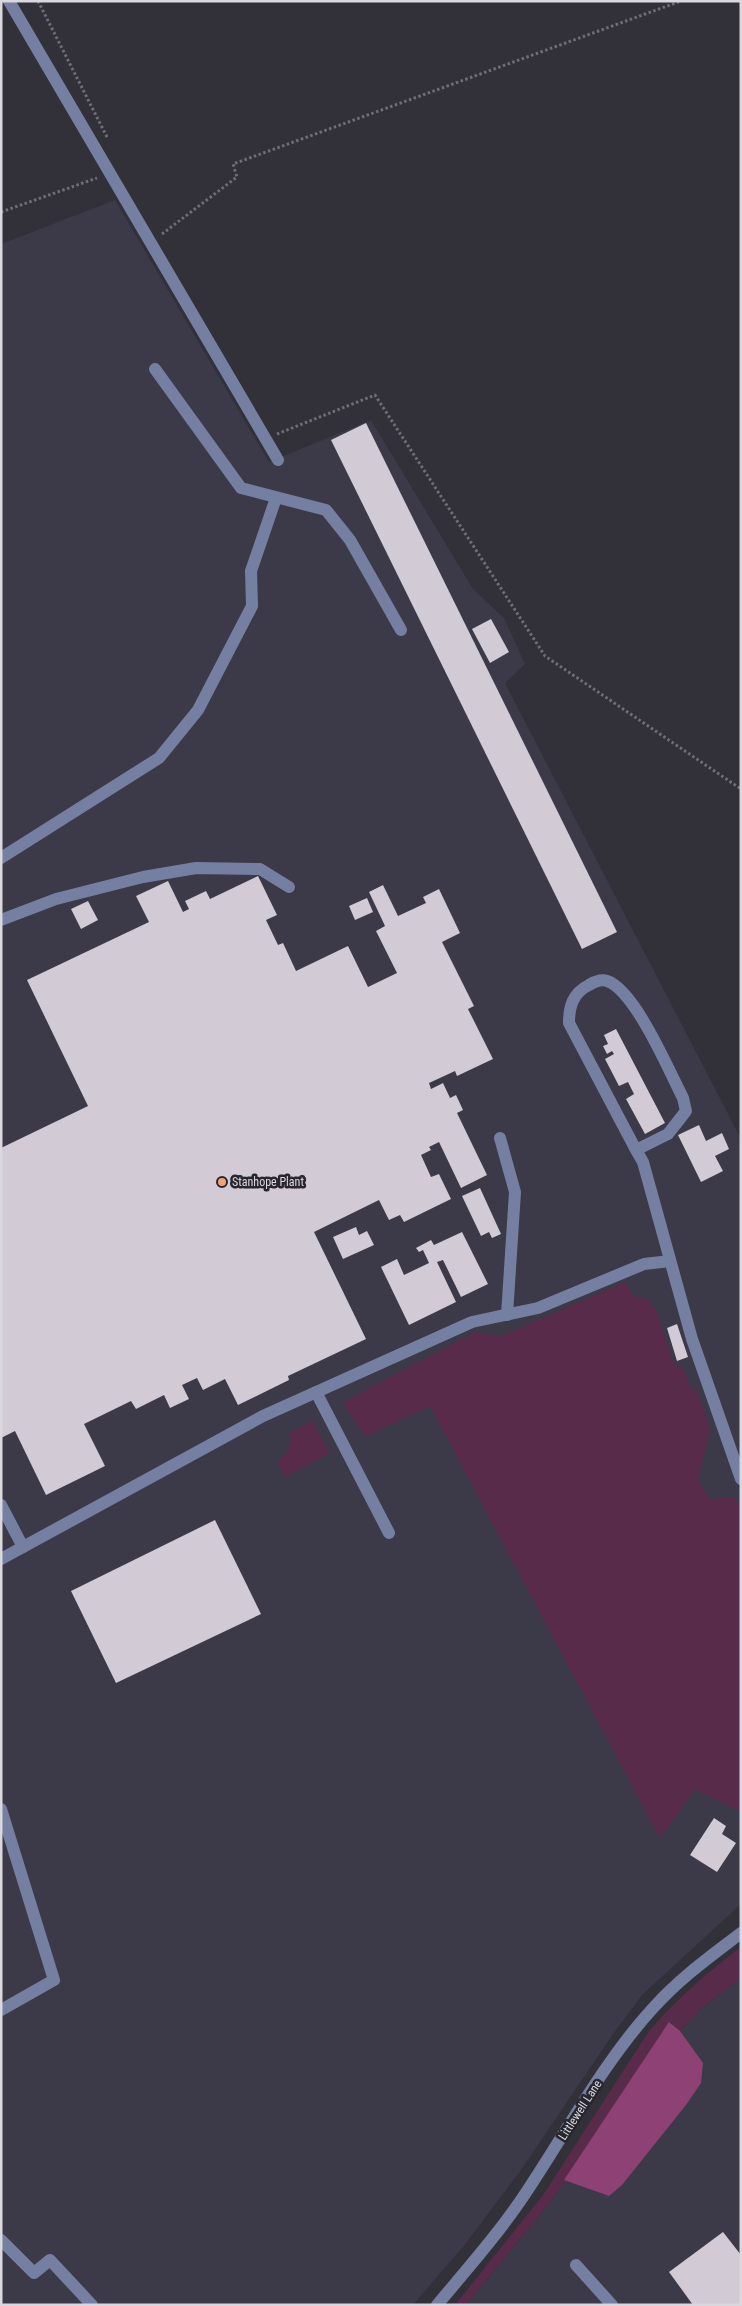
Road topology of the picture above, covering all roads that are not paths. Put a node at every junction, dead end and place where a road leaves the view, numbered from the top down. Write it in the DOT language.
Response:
graph roads {
  1 [pos="9,1"];
  2 [pos="155,369"];
  3 [pos="278,460"];
  4 [pos="276,498"];
  5 [pos="401,630"];
  6 [pos="1,858"];
  7 [pos="289,887"];
  8 [pos="1,920"];
  9 [pos="500,1138"];
  10 [pos="636,1150"];
  11 [pos="670,1261"];
  12 [pos="507,1315"];
  13 [pos="316,1392"];
  14 [pos="737,1457"];
  15 [pos="741,1479"];
  16 [pos="1,1505"];
  17 [pos="389,1533"];
  18 [pos="23,1547"];
  19 [pos="1,1559"];
  20 [pos="1,1809"];
  21 [pos="741,1933"];
  22 [pos="1,2010"];
  23 [pos="1,2240"];
  24 [pos="576,2265"];
  25 [pos="92,2305"];
  26 [pos="437,2305"];
  27 [pos="612,2305"];
  1 -- 3 [label="street"];
  2 -- 4 [label="street"];
  4 -- 5 [label="street"];
  4 -- 6 [label="street"];
  7 -- 8 [label="street"];
  9 -- 12 [label="street"];
  10 -- 10 [label="street"];
  10 -- 11 [label="street"];
  11 -- 12 [label="street"];
  11 -- 14 [label="street"];
  12 -- 13 [label="street"];
  13 -- 17 [label="street"];
  13 -- 18 [label="street"];
  14 -- 15 [label="street"];
  16 -- 18 [label="street"];
  18 -- 19 [label="street"];
  20 -- 22 [label="street"];
  21 -- 26 [label="street, Littlewell Lane"];
  23 -- 25 [label="street"];
  24 -- 27 [label="street"];
}
